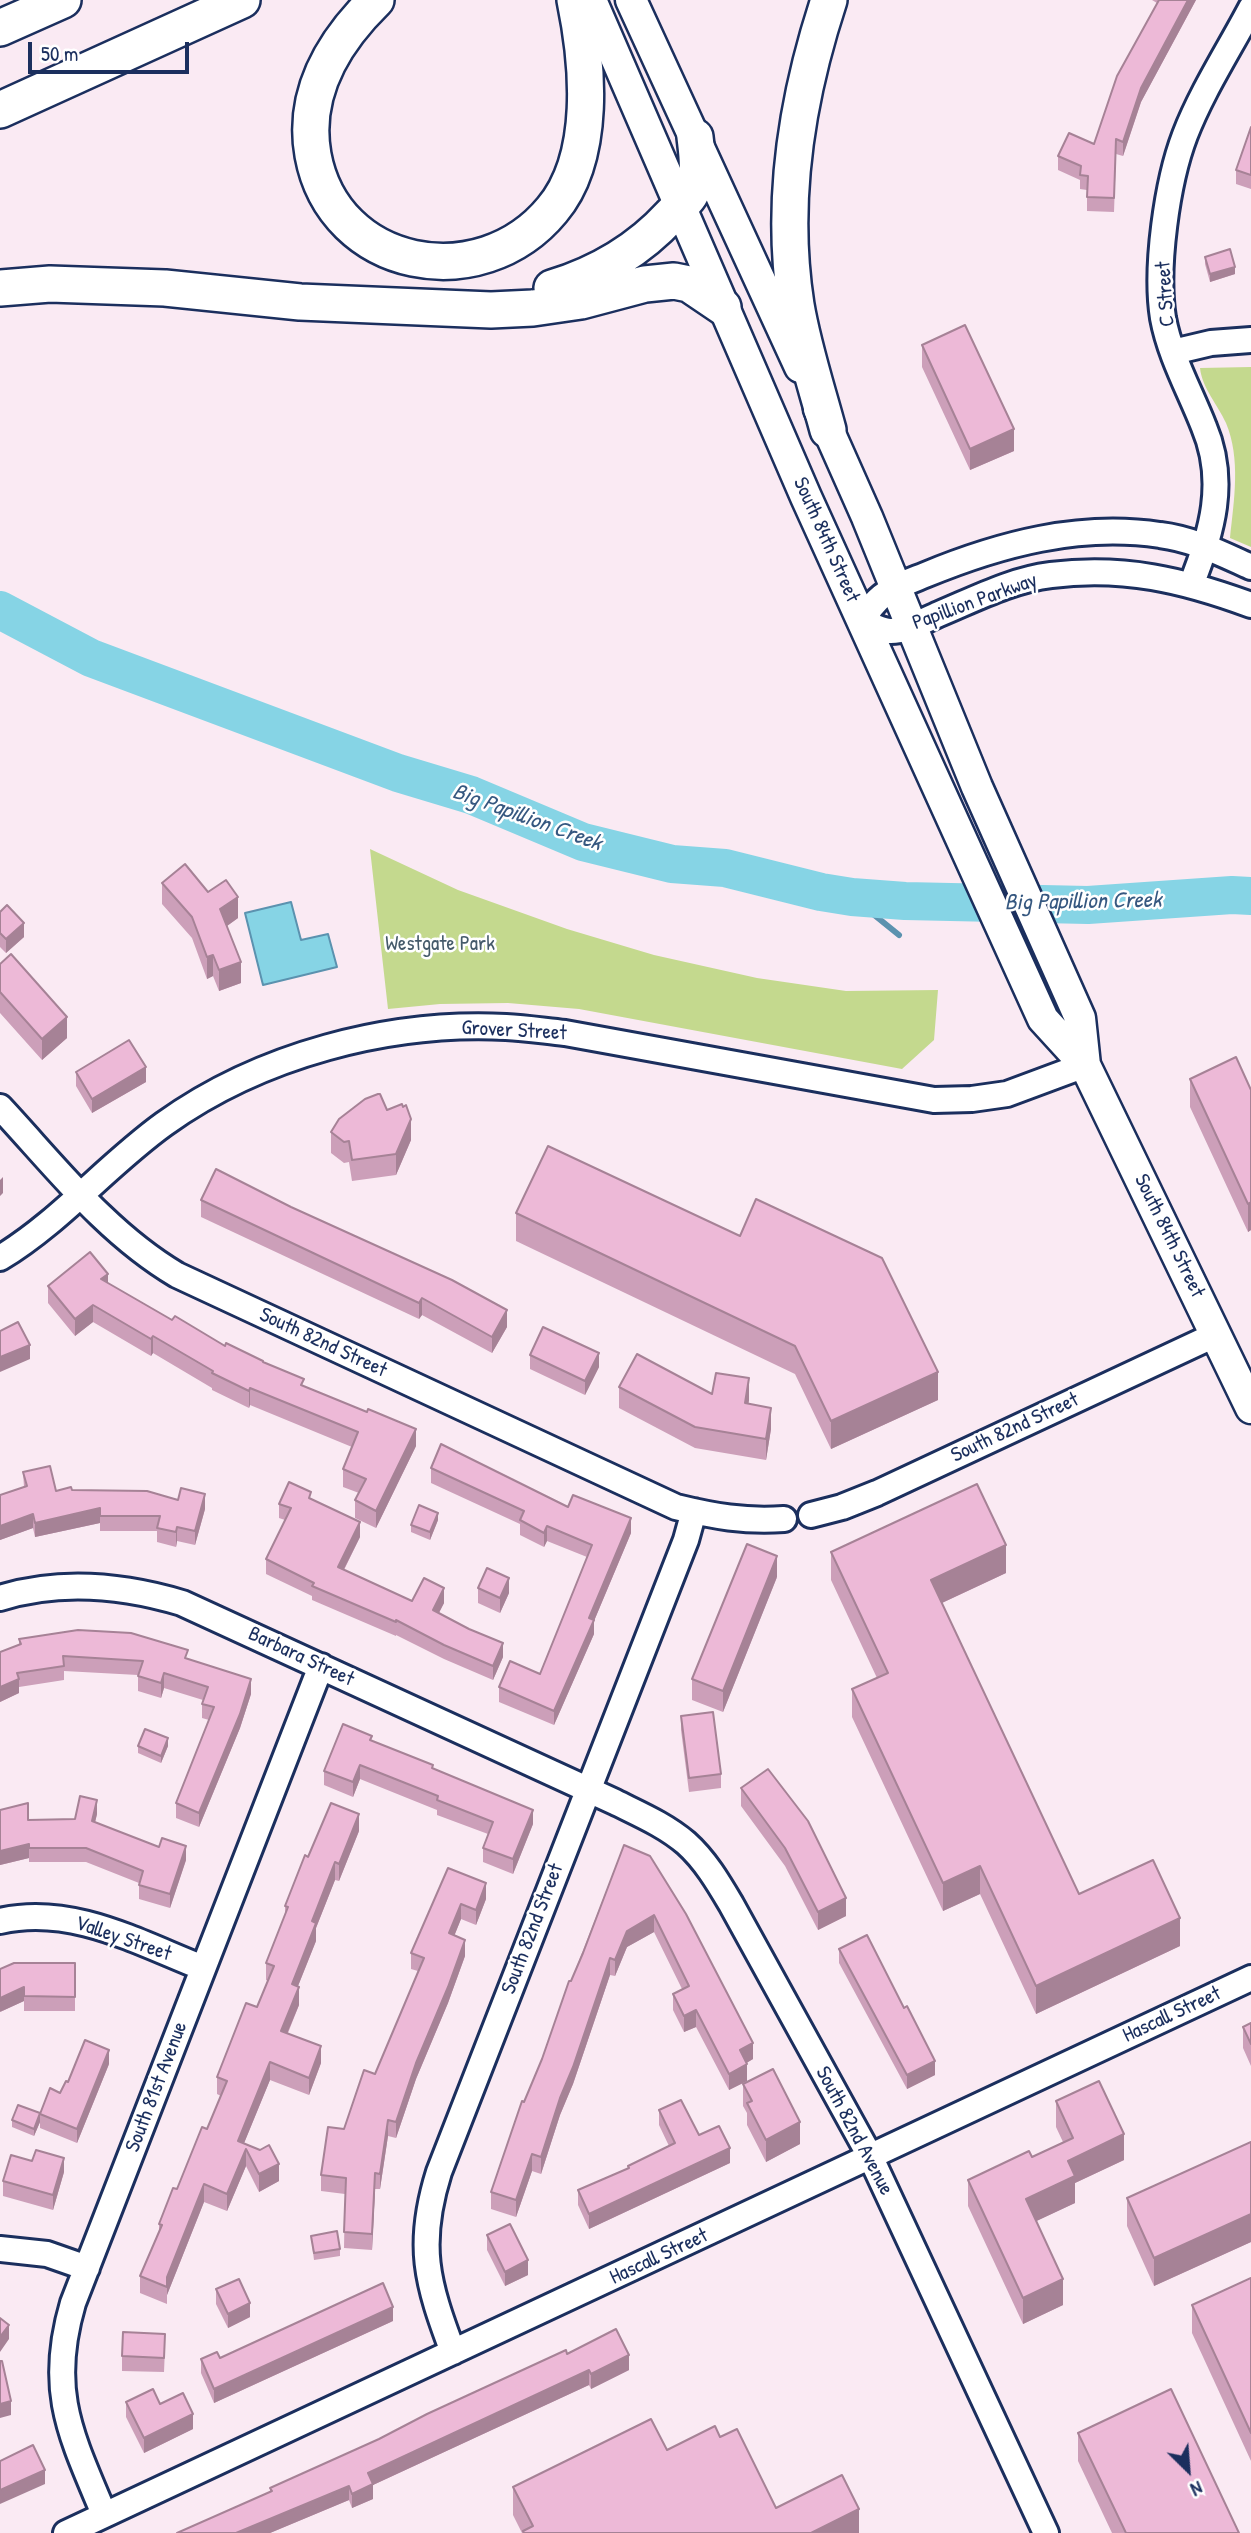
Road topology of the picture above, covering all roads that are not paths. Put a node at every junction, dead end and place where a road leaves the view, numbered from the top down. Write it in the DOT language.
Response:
graph roads {
  1 [pos="11,0"];
  2 [pos="63,0"];
  3 [pos="242,0"];
  4 [pos="376,0"];
  5 [pos="575,0"];
  6 [pos="591,0"];
  7 [pos="631,0"];
  8 [pos="829,0"];
  9 [pos="0,6"];
  10 [pos="1251,8"];
  11 [pos="0,28"];
  12 [pos="0,110"];
  13 [pos="695,136"];
  14 [pos="679,207"];
  15 [pos="0,288"];
  16 [pos="723,307"];
  17 [pos="445,308"];
  18 [pos="1251,340"];
  19 [pos="1173,352"];
  20 [pos="828,430"];
  21 [pos="1207,547"];
  22 [pos="1251,567"];
  23 [pos="1191,585"];
  24 [pos="894,588"];
  25 [pos="1251,605"];
  26 [pos="863,622"];
  27 [pos="911,626"];
  28 [pos="1085,1065"];
  29 [pos="0,1107"];
  30 [pos="80,1194"];
  31 [pos="0,1258"];
  32 [pos="1217,1335"];
  33 [pos="1251,1408"];
  34 [pos="694,1511"];
  35 [pos="811,1515"];
  36 [pos="784,1519"];
  37 [pos="0,1598"];
  38 [pos="321,1666"];
  39 [pos="588,1789"];
  40 [pos="0,1921"];
  41 [pos="203,1968"];
  42 [pos="1251,1978"];
  43 [pos="871,2158"];
  44 [pos="0,2249"];
  45 [pos="87,2268"];
  46 [pos="453,2352"];
  47 [pos="104,2514"];
  48 [pos="66,2533"];
  49 [pos="1046,2533"];
  1 -- 9 [label="highway"];
  2 -- 11 [label="highway"];
  3 -- 12 [label="highway"];
  4 -- 5 [label="highway"];
  6 -- 14 [label="main road, South 84th Street"];
  7 -- 13 [label="main road, South 84th Street"];
  8 -- 20 [label="highway"];
  10 -- 19 [label="street, C Street"];
  13 -- 14 [label="highway"];
  13 -- 20 [label="main road, South 84th Street"];
  14 -- 16 [label="main road, South 84th Street"];
  14 -- 17 [label="highway"];
  15 -- 17 [label="highway"];
  16 -- 17 [label="highway"];
  16 -- 26 [label="main road, South 84th Street"];
  18 -- 19 [label="street"];
  19 -- 21 [label="street, C Street"];
  20 -- 24 [label="main road, South 84th Street"];
  21 -- 22 [label="street, Papillion Parkway"];
  21 -- 23 [label="street, C Street"];
  21 -- 24 [label="street, Papillion Parkway"];
  23 -- 25 [label="street, Papillion Parkway"];
  23 -- 27 [label="street, Papillion Parkway"];
  24 -- 26 [label="street, Papillion Parkway"];
  24 -- 27 [label="main road, South 84th Street"];
  26 -- 27 [label="street, Papillion Parkway"];
  26 -- 28 [label="main road, South 84th Street"];
  27 -- 28 [label="main road, South 84th Street"];
  28 -- 30 [label="street, Grover Street"];
  28 -- 32 [label="main road, South 84th Street"];
  29 -- 30 [label="street, South 82nd Street"];
  30 -- 31 [label="street, Grover Street"];
  30 -- 34 [label="street, South 82nd Street"];
  32 -- 33 [label="main road, South 84th Street"];
  32 -- 35 [label="street, South 82nd Street"];
  34 -- 36 [label="street, South 82nd Street"];
  34 -- 39 [label="street, South 82nd Street"];
  37 -- 38 [label="street, Barbara Street"];
  38 -- 39 [label="street, Barbara Street"];
  38 -- 41 [label="street, South 81st Avenue"];
  39 -- 43 [label="street, South 82nd Avenue"];
  39 -- 46 [label="street, South 82nd Street"];
  40 -- 41 [label="street, Valley Street"];
  41 -- 45 [label="street, South 81st Avenue"];
  42 -- 43 [label="street, Hascall Street"];
  43 -- 46 [label="street, Hascall Street"];
  43 -- 49 [label="street, South 82nd Avenue"];
  44 -- 45 [label="street"];
  45 -- 47 [label="street, South 81st Avenue"];
  46 -- 47 [label="street, Hascall Street"];
  47 -- 48 [label="street, Hascall Street"];
}
